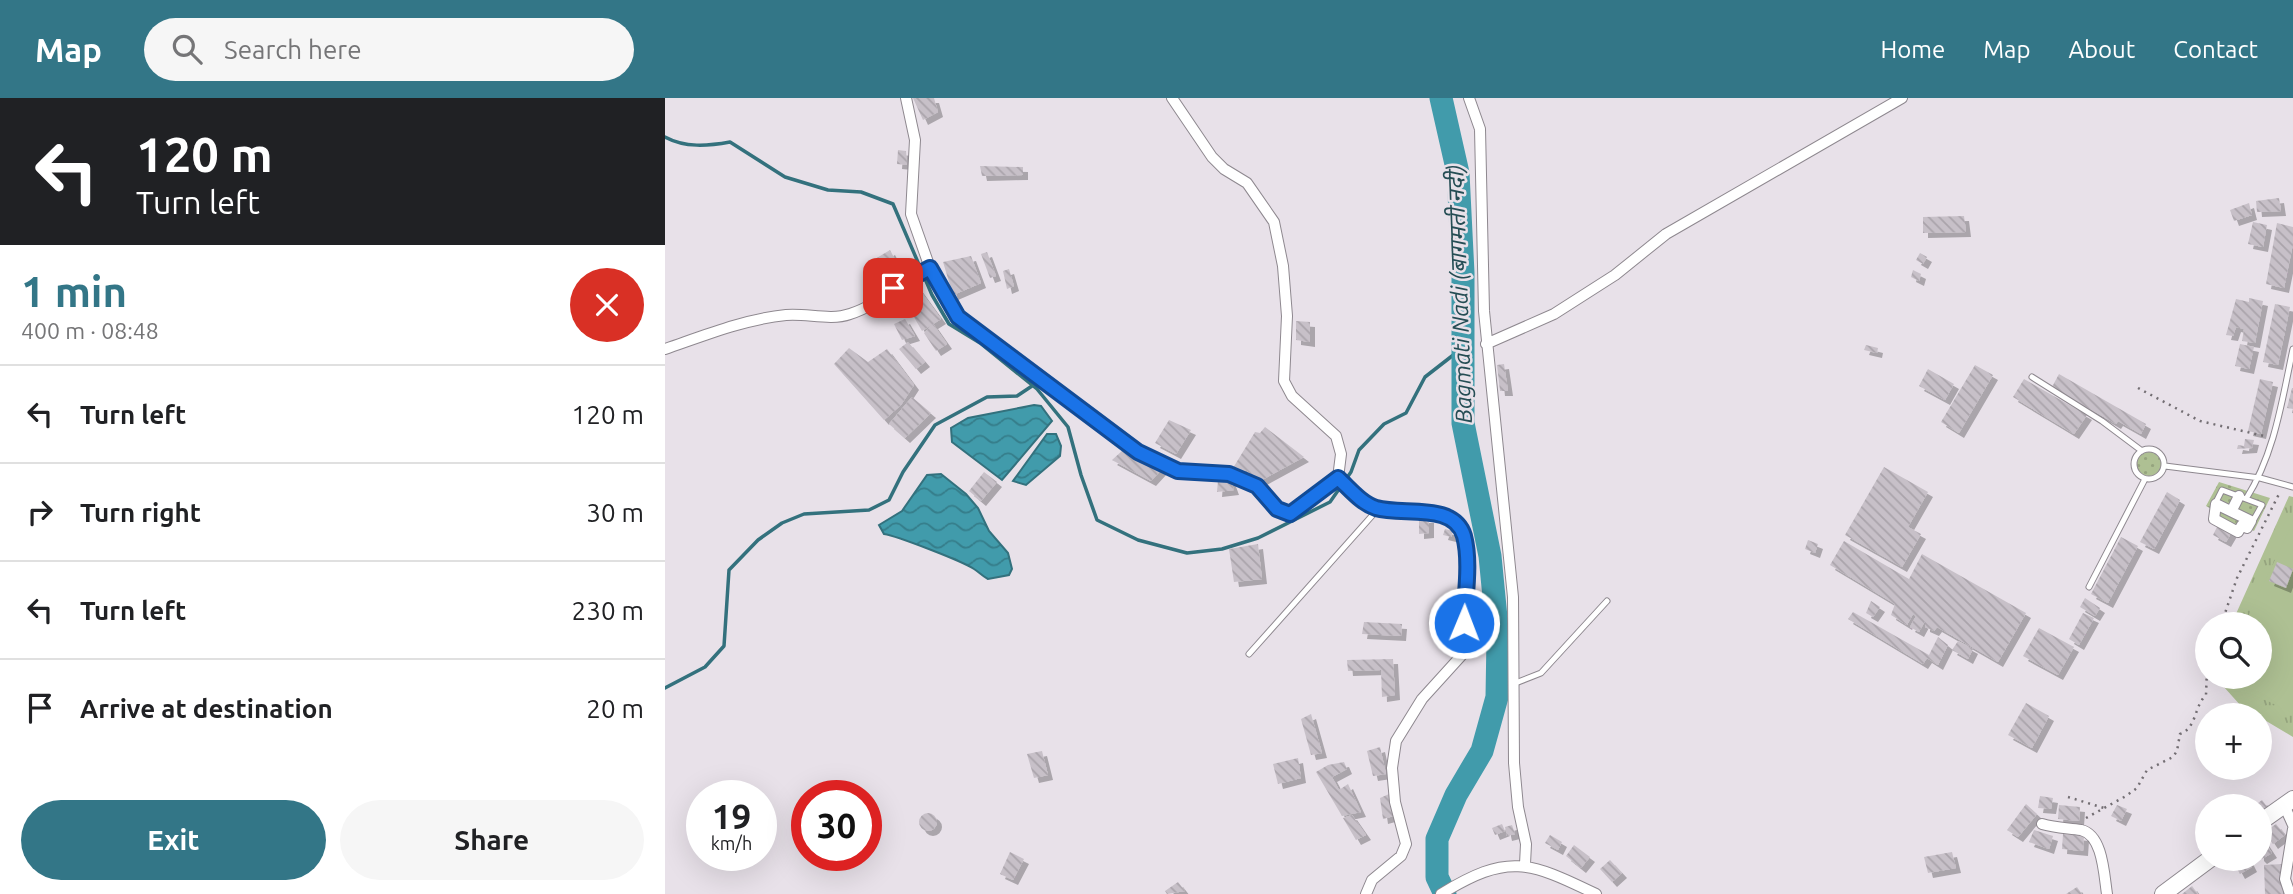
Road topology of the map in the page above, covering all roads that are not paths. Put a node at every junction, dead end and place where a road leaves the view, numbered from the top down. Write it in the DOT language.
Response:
graph roads {
  1 [pos="906,98"];
  2 [pos="1172,98"];
  3 [pos="1469,98"];
  4 [pos="1902,98"];
  5 [pos="930,268"];
  6 [pos="1486,344"];
  7 [pos="665,349"];
  8 [pos="2293,353"];
  9 [pos="2032,377"];
  10 [pos="2142,451"];
  11 [pos="2165,466"];
  12 [pos="1338,478"];
  13 [pos="2260,478"];
  14 [pos="2145,479"];
  15 [pos="2293,487"];
  16 [pos="2240,500"];
  17 [pos="1378,509"];
  18 [pos="2089,587"];
  19 [pos="1607,601"];
  20 [pos="1248,654"];
  21 [pos="1513,684"];
  22 [pos="2289,802"];
  23 [pos="2272,814"];
  24 [pos="2042,824"];
  25 [pos="2293,827"];
  26 [pos="1525,864"];
  27 [pos="2195,870"];
  28 [pos="1592,893"];
  29 [pos="1366,894"];
  30 [pos="1441,894"];
  31 [pos="2107,894"];
  32 [pos="2163,894"];
  33 [pos="2290,894"];
  1 -- 5 [label="street"];
  2 -- 12 [label="street"];
  3 -- 6 [label="street"];
  4 -- 6 [label="street"];
  5 -- 7 [label="street"];
  5 -- 12 [label="street"];
  6 -- 21 [label="street"];
  8 -- 13 [label="lane"];
  9 -- 10 [label="lane"];
  10 -- 11 [label="lane"];
  10 -- 14 [label="lane"];
  11 -- 13 [label="lane"];
  11 -- 14 [label="lane"];
  12 -- 17 [label="street"];
  13 -- 15 [label="lane"];
  13 -- 16 [label="lane"];
  14 -- 18 [label="lane"];
  16 -- 16 [label="lane"];
  17 -- 20 [label="lane"];
  17 -- 29 [label="street"];
  19 -- 21 [label="lane"];
  21 -- 26 [label="street"];
  22 -- 23 [label="main road"];
  22 -- 25 [label="street"];
  24 -- 31 [label="street"];
  25 -- 33 [label="street"];
  26 -- 28 [label="street"];
  26 -- 30 [label="street"];
  27 -- 32 [label="main road"];
}
